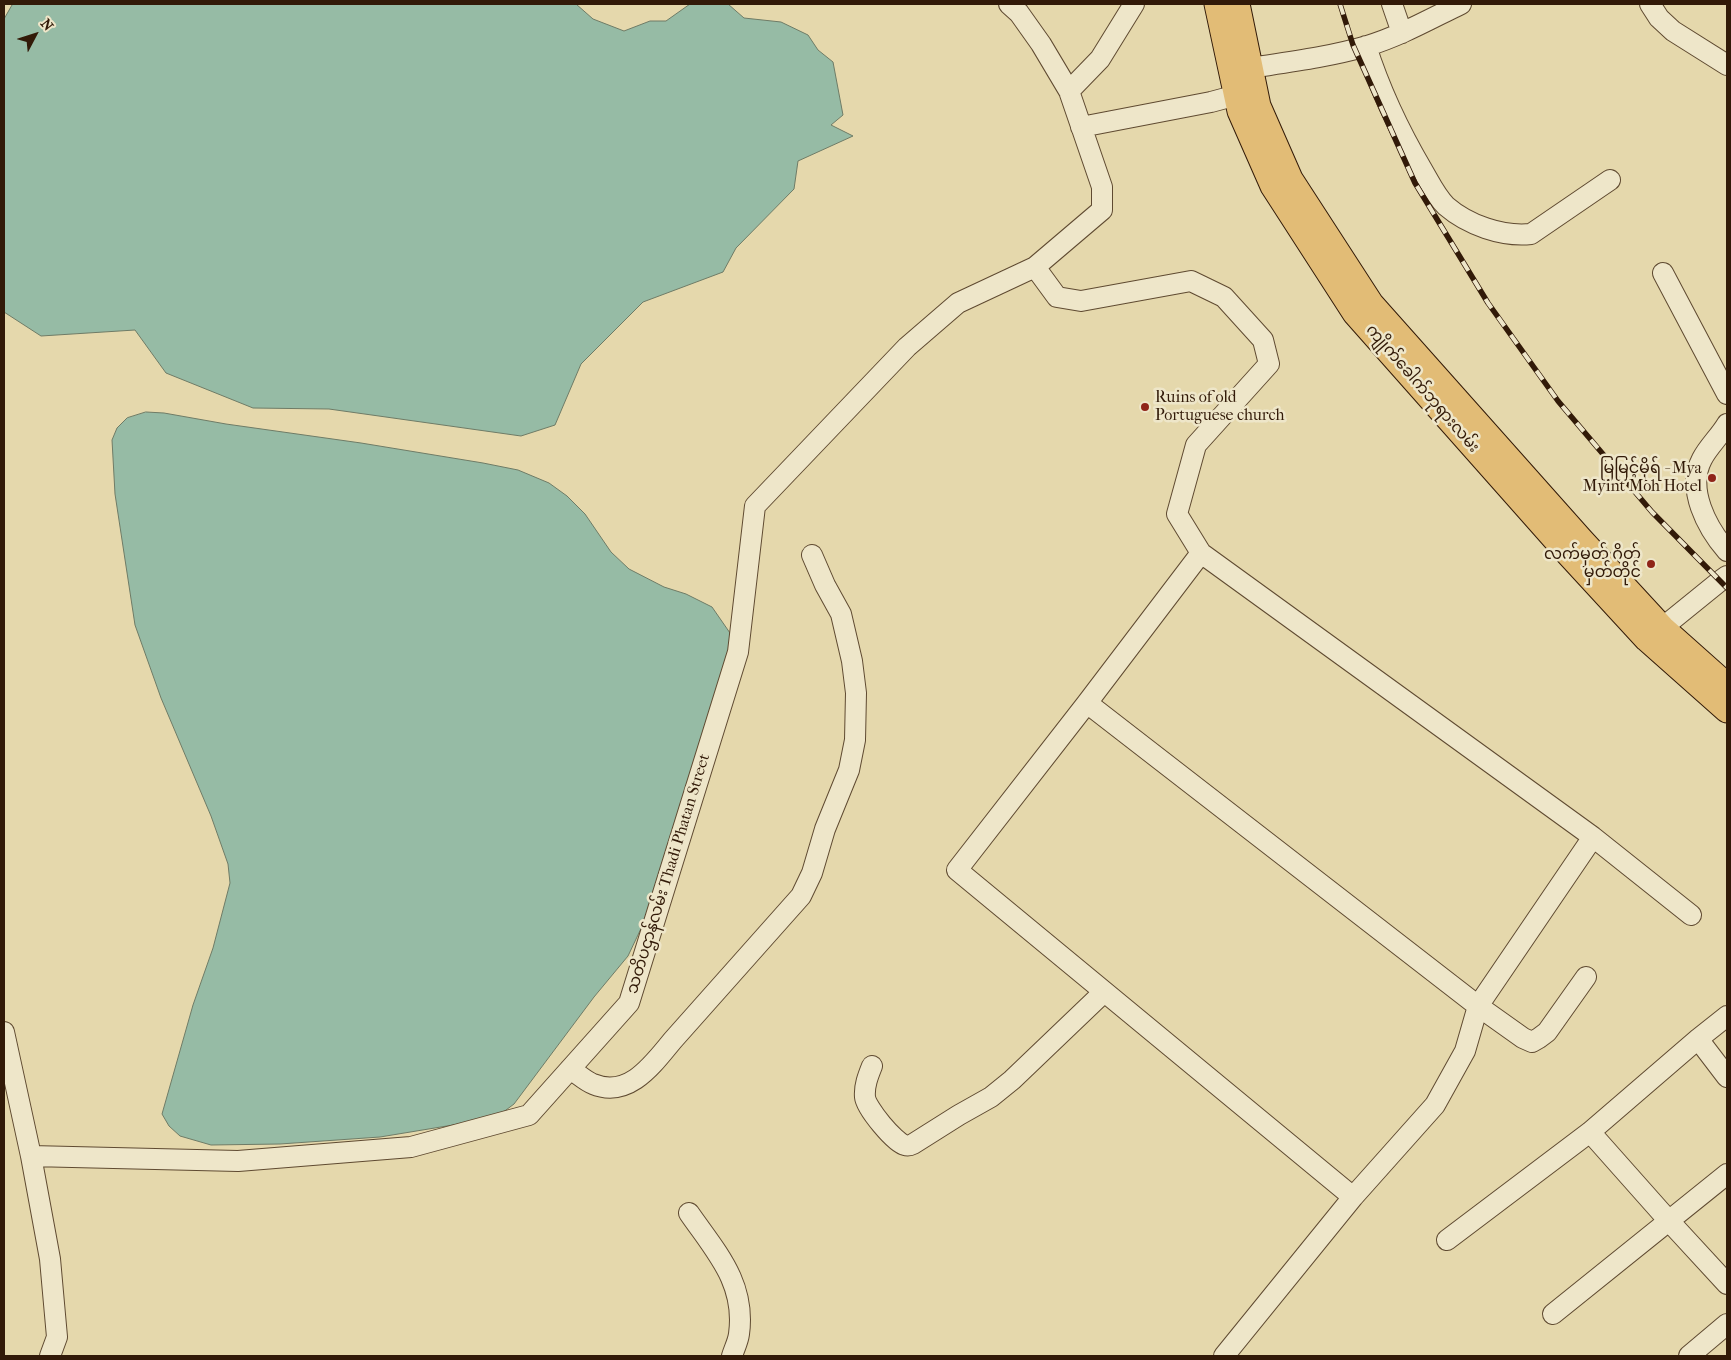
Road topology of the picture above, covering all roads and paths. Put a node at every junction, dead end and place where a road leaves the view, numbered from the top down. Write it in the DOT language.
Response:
graph roads {
  1 [pos="1009,4"];
  2 [pos="1134,4"];
  3 [pos="1217,4"];
  4 [pos="1237,4"];
  5 [pos="1392,4"];
  6 [pos="1461,4"];
  7 [pos="1650,4"];
  8 [pos="1402,33"];
  9 [pos="1366,46"];
  10 [pos="1727,65"];
  11 [pos="1250,68"];
  12 [pos="1069,92"];
  13 [pos="1237,95"];
  14 [pos="1082,127"];
  15 [pos="1610,180"];
  16 [pos="1034,267"];
  17 [pos="1663,273"];
  18 [pos="1727,394"];
  19 [pos="1727,424"];
  20 [pos="1727,551"];
  21 [pos="1201,553"];
  22 [pos="812,554"];
  23 [pos="1727,576"];
  24 [pos="1662,628"];
  25 [pos="1727,686"];
  26 [pos="1087,704"];
  27 [pos="1727,710"];
  28 [pos="1593,837"];
  29 [pos="1691,915"];
  30 [pos="1586,977"];
  31 [pos="1104,992"];
  32 [pos="1478,1006"];
  33 [pos="1727,1016"];
  34 [pos="4,1032"];
  35 [pos="1698,1039"];
  36 [pos="872,1066"];
  37 [pos="570,1068"];
  38 [pos="1727,1077"];
  39 [pos="1590,1132"];
  40 [pos="31,1156"];
  41 [pos="1727,1174"];
  42 [pos="1353,1197"];
  43 [pos="689,1213"];
  44 [pos="1669,1221"];
  45 [pos="1447,1240"];
  46 [pos="1727,1284"];
  47 [pos="1553,1314"];
  48 [pos="1727,1324"];
  49 [pos="50,1356"];
  50 [pos="732,1356"];
  51 [pos="1224,1356"];
  52 [pos="1689,1356"];
  1 -- 12 [label="street"];
  2 -- 12 [label="street"];
  3 -- 13 [label="main road, ကျိုက်ခေါက်ဘုရားလမ်း"];
  4 -- 11 [label="main road, ကျိုက်ခေါက်ဘုရားလမ်း"];
  5 -- 8 [label="street"];
  6 -- 8 [label="street"];
  7 -- 10 [label="street"];
  8 -- 9 [label="street"];
  9 -- 11 [label="street"];
  9 -- 15 [label="street"];
  11 -- 24 [label="main road, ကျိုက်ခေါက်ဘုရားလမ်း"];
  12 -- 14 [label="street"];
  13 -- 14 [label="street"];
  13 -- 27 [label="main road, ကျိုက်ခေါက်ဘုရားလမ်း"];
  14 -- 16 [label="street, သတိပဌာန်လမ်း Thadi Phatan Street"];
  16 -- 21 [label="street"];
  16 -- 37 [label="street, သတိပဌာန်လမ်း Thadi Phatan Street"];
  17 -- 18 [label="street"];
  19 -- 20 [label="street"];
  21 -- 26 [label="street"];
  21 -- 28 [label="street"];
  22 -- 37 [label="street"];
  23 -- 24 [label="street"];
  24 -- 25 [label="main road, ကျိုက်ခေါက်ဘုရားလမ်း"];
  26 -- 31 [label="street"];
  26 -- 32 [label="street"];
  28 -- 29 [label="street"];
  28 -- 32 [label="street"];
  30 -- 32 [label="street"];
  31 -- 36 [label="street"];
  31 -- 42 [label="street"];
  32 -- 42 [label="street"];
  33 -- 35 [label="street"];
  34 -- 40 [label="street"];
  35 -- 38 [label="street"];
  35 -- 39 [label="street"];
  37 -- 40 [label="street, သတိပဌာန်လမ်း Thadi Phatan Street"];
  39 -- 44 [label="street"];
  39 -- 45 [label="street"];
  40 -- 49 [label="street"];
  41 -- 44 [label="street"];
  42 -- 51 [label="street"];
  43 -- 50 [label="street"];
  44 -- 46 [label="street"];
  44 -- 47 [label="street"];
  48 -- 52 [label="street"];
}
